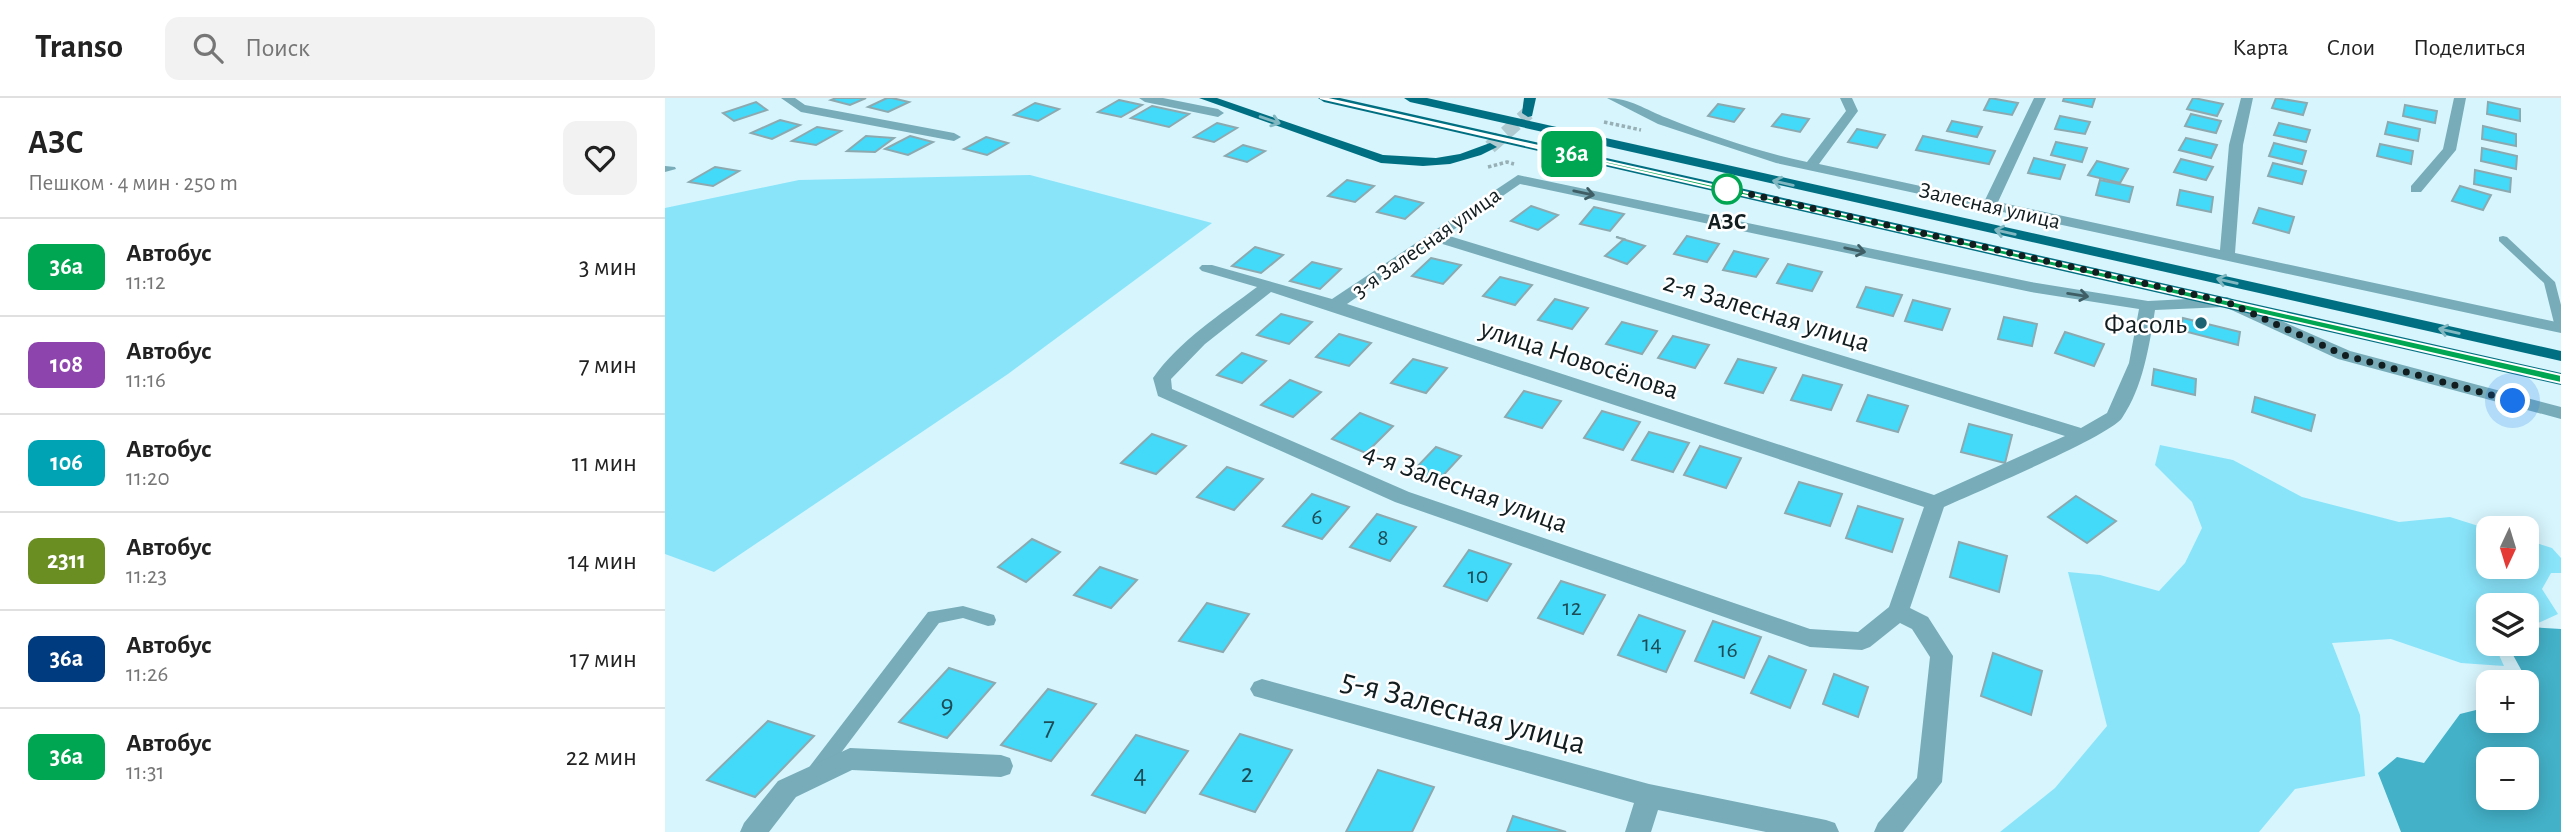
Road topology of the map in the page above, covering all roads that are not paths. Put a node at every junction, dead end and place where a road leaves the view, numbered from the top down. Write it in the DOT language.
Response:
graph roads {
  1 [pos="786,98"];
  2 [pos="1145,98"];
  3 [pos="1205,98"];
  4 [pos="1324,98"];
  5 [pos="1410,98"];
  6 [pos="1530,98"];
  7 [pos="1613,98"];
  8 [pos="1846,98"];
  9 [pos="2040,98"];
  10 [pos="2247,98"];
  11 [pos="2460,98"];
  12 [pos="1218,113"];
  13 [pos="1528,113"];
  14 [pos="954,137"];
  15 [pos="1490,148"];
  16 [pos="1809,167"];
  17 [pos="2416,189"];
  18 [pos="1989,206"];
  19 [pos="1436,237"];
  20 [pos="2503,239"];
  21 [pos="2227,255"];
  22 [pos="1206,268"];
  23 [pos="1269,286"];
  24 [pos="2227,302"];
  25 [pos="1334,305"];
  26 [pos="2148,306"];
  27 [pos="2561,328"];
  28 [pos="2561,356"];
  29 [pos="2561,379"];
  30 [pos="2561,413"];
  31 [pos="2083,435"];
  32 [pos="1935,503"];
  33 [pos="1898,612"];
  34 [pos="988,620"];
  35 [pos="1262,689"];
  36 [pos="1002,766"];
  37 [pos="814,776"];
  38 [pos="1649,796"];
  39 [pos="753,832"];
  40 [pos="1638,832"];
  41 [pos="1826,832"];
  42 [pos="1887,832"];
  1 -- 14 [label="street"];
  2 -- 12 [label="street"];
  3 -- 15 [label="main road, one-way"];
  4 -- 24 [label="main road, Залесная улица"];
  28 -- 5 [label="main road, Залесная улица, one-way"];
  6 -- 13 [label="main road"];
  7 -- 16 [label="street"];
  8 -- 16 [label="street"];
  9 -- 18 [label="street"];
  10 -- 21 [label="street"];
  11 -- 17 [label="street"];
  16 -- 18 [label="street"];
  18 -- 21 [label="street"];
  19 -- 25 [label="street, 3-я Залесная улица"];
  19 -- 26 [label="street, 3-я Залесная улица, one-way"];
  19 -- 31 [label="street, 2-я Залесная улица"];
  20 -- 27 [label="lane"];
  21 -- 27 [label="street"];
  22 -- 23 [label="street, улица Новосёлова"];
  23 -- 25 [label="street, улица Новосёлова"];
  23 -- 33 [label="street, 4-я Залесная улица"];
  24 -- 26 [label="street"];
  24 -- 29 [label="main road, Залесная улица"];
  24 -- 30 [label="street, Залесная улица"];
  25 -- 32 [label="street, улица Новосёлова"];
  26 -- 31 [label="street"];
  31 -- 32 [label="street"];
  32 -- 33 [label="street"];
  33 -- 42 [label="street"];
  34 -- 37 [label="lane"];
  35 -- 38 [label="street, 5-я Залесная улица"];
  36 -- 37 [label="street"];
  37 -- 39 [label="street"];
  38 -- 40 [label="street"];
  38 -- 41 [label="street, 5-я Залесная улица"];
}
